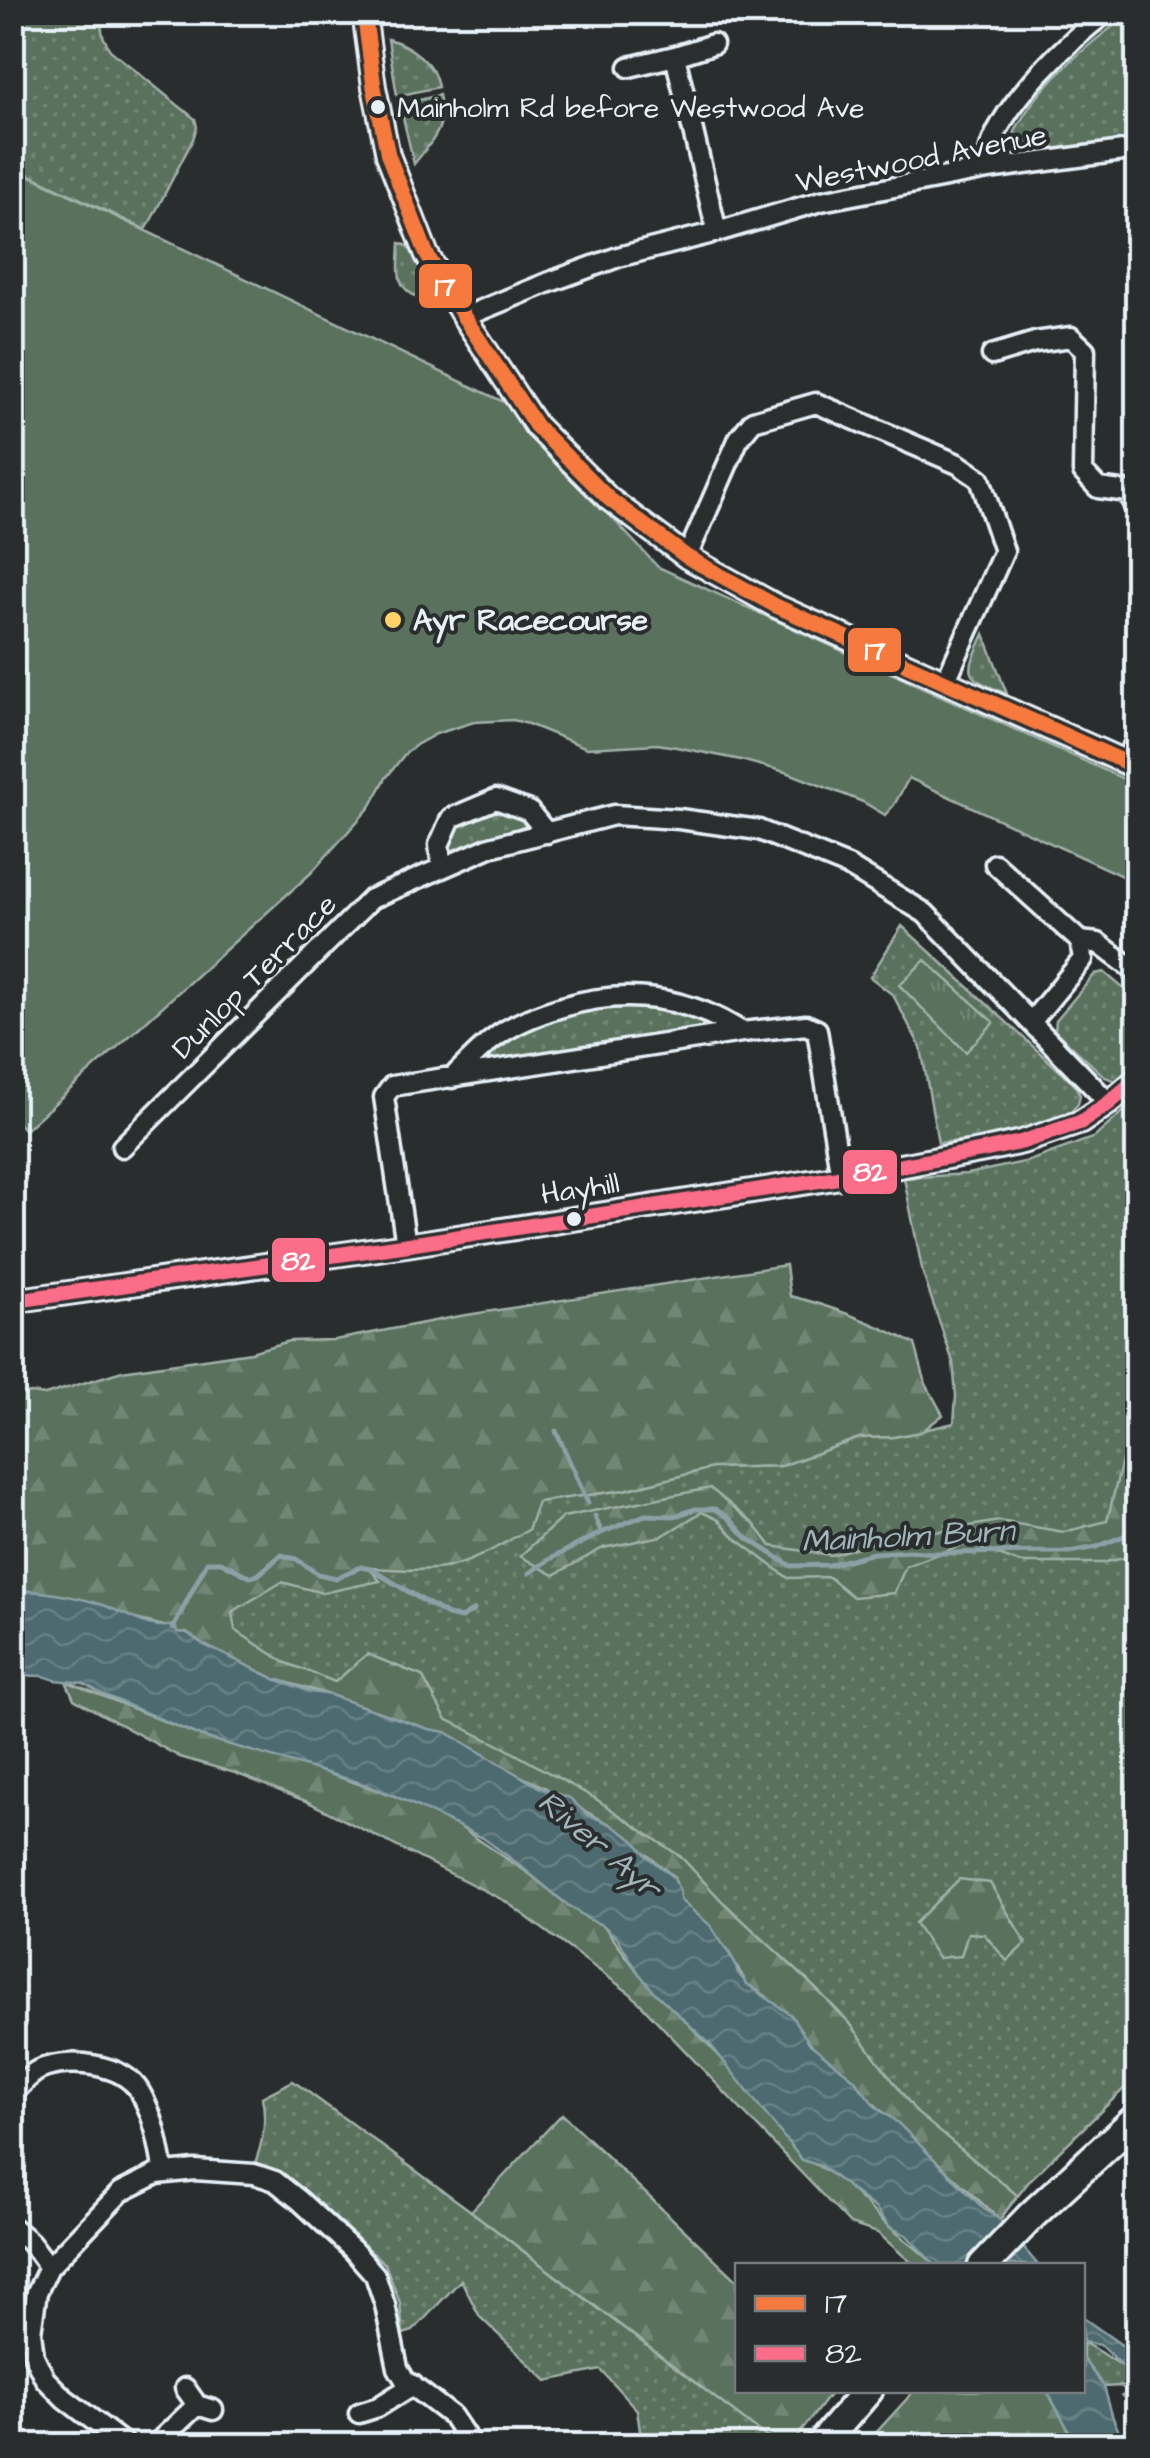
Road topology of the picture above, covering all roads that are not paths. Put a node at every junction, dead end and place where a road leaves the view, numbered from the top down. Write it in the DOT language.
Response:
graph roads {
  1 [pos="364,12"];
  2 [pos="1106,12"];
  3 [pos="713,44"];
  4 [pos="675,56"];
  5 [pos="629,67"];
  6 [pos="1138,150"];
  7 [pos="988,169"];
  8 [pos="717,232"];
  9 [pos="464,318"];
  10 [pos="992,355"];
  11 [pos="1138,532"];
  12 [pos="687,557"];
  13 [pos="946,680"];
  14 [pos="1138,734"];
  15 [pos="1132,765"];
  16 [pos="547,833"];
  17 [pos="995,864"];
  18 [pos="442,868"];
  19 [pos="1080,941"];
  20 [pos="1138,973"];
  21 [pos="1031,1022"];
  22 [pos="742,1032"];
  23 [pos="452,1078"];
  24 [pos="1138,1078"];
  25 [pos="1109,1103"];
  26 [pos="122,1147"];
  27 [pos="840,1177"];
  28 [pos="406,1245"];
  29 [pos="12,1301"];
  30 [pos="12,2094"];
  31 [pos="1138,2117"];
  32 [pos="164,2174"];
  33 [pos="12,2227"];
  34 [pos="986,2263"];
  35 [pos="50,2267"];
  36 [pos="413,2385"];
  37 [pos="185,2388"];
  38 [pos="865,2393"];
  39 [pos="358,2413"];
  40 [pos="126,2446"];
  41 [pos="154,2446"];
  42 [pos="472,2446"];
  43 [pos="820,2446"];
  1 -- 9 [label="street"];
  2 -- 7 [label="street"];
  3 -- 4 [label="street"];
  4 -- 5 [label="street"];
  4 -- 8 [label="street"];
  6 -- 7 [label="street, Westwood Avenue"];
  7 -- 8 [label="street, Westwood Avenue"];
  8 -- 9 [label="street, Westwood Avenue"];
  9 -- 12 [label="street"];
  10 -- 11 [label="street"];
  12 -- 13 [label="street"];
  12 -- 13 [label="street"];
  13 -- 15 [label="street"];
  14 -- 15 [label="street"];
  16 -- 18 [label="street, Dunlop Terrace"];
  16 -- 18 [label="street"];
  16 -- 21 [label="street, Dunlop Terrace"];
  17 -- 19 [label="street"];
  18 -- 26 [label="street, Dunlop Terrace"];
  19 -- 20 [label="street"];
  19 -- 21 [label="street"];
  21 -- 25 [label="street, Dunlop Terrace"];
  22 -- 23 [label="street"];
  22 -- 23 [label="street"];
  22 -- 27 [label="street"];
  23 -- 28 [label="street"];
  24 -- 25 [label="street, Hayhill"];
  25 -- 27 [label="street, Hayhill"];
  27 -- 28 [label="street, Hayhill"];
  28 -- 29 [label="street, Hayhill"];
  30 -- 32 [label="street"];
  31 -- 34 [label="highway"];
  32 -- 35 [label="street"];
  32 -- 36 [label="street"];
  33 -- 35 [label="street"];
  35 -- 40 [label="street"];
  36 -- 39 [label="street"];
  36 -- 42 [label="street"];
  37 -- 41 [label="street"];
  38 -- 43 [label="highway"];
}
